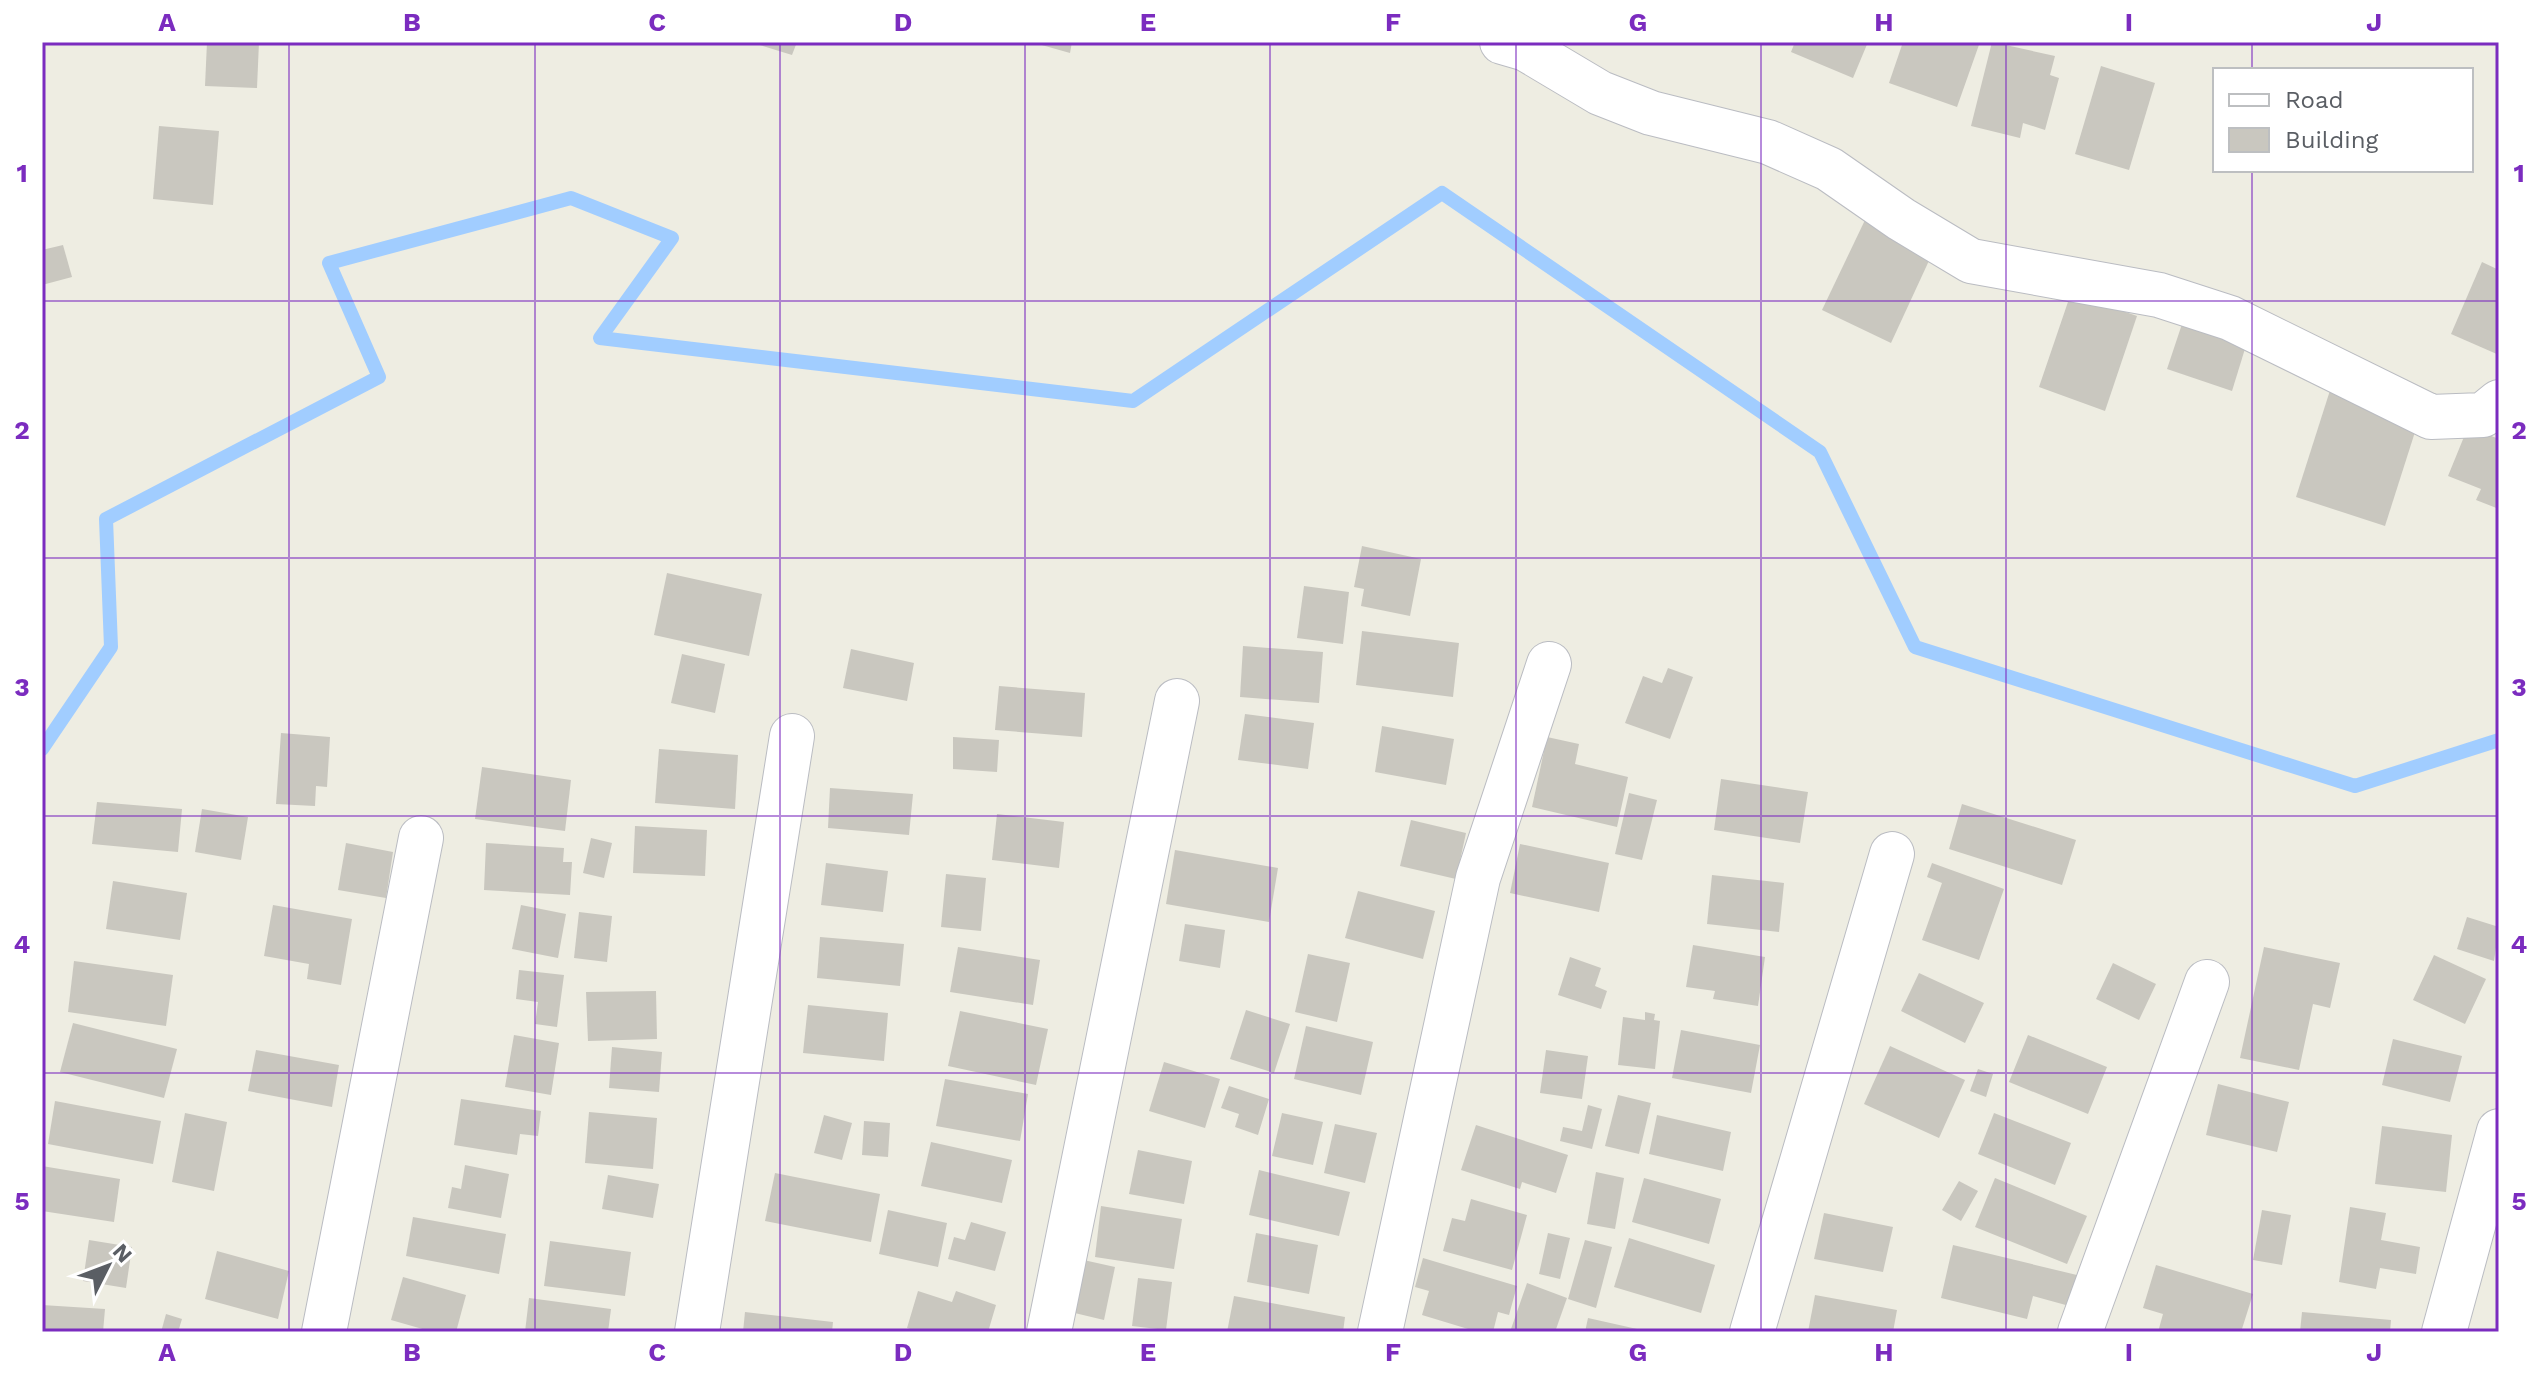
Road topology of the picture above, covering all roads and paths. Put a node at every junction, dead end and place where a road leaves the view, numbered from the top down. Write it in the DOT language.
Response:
graph roads {
  1 [pos="1502,42"];
  2 [pos="2499,402"];
  3 [pos="1549,664"];
  4 [pos="1177,701"];
  5 [pos="792,736"];
  6 [pos="421,838"];
  7 [pos="1892,854"];
  8 [pos="2207,982"];
  9 [pos="2499,1131"];
  10 [pos="324,1332"];
  11 [pos="697,1332"];
  12 [pos="1049,1332"];
  13 [pos="1380,1332"];
  14 [pos="1752,1332"];
  15 [pos="2080,1332"];
  16 [pos="2444,1332"];
  1 -- 2 [label="street"];
  3 -- 13 [label="street"];
  4 -- 12 [label="street"];
  5 -- 11 [label="street"];
  6 -- 10 [label="street"];
  7 -- 14 [label="street"];
  8 -- 15 [label="street"];
  9 -- 16 [label="street"];
}
